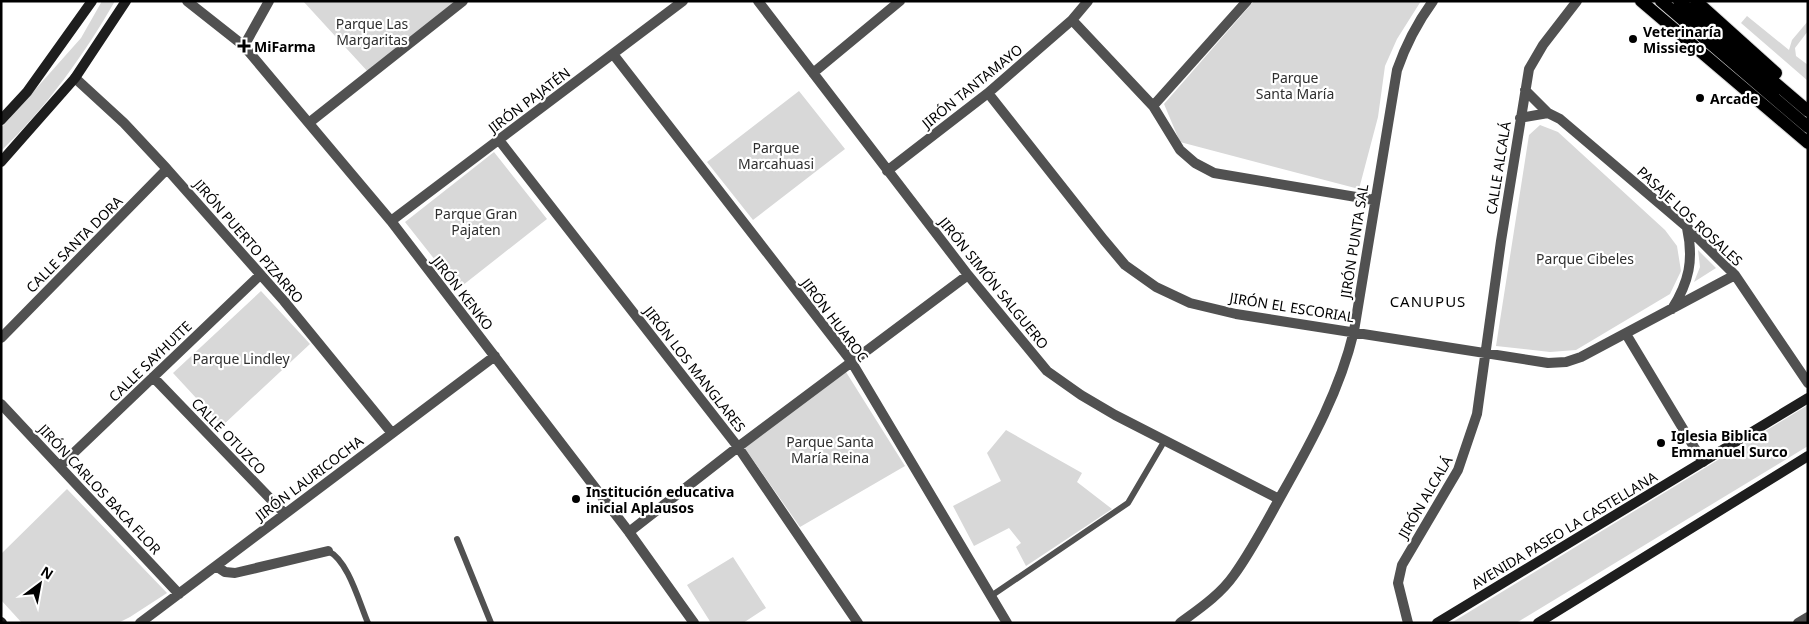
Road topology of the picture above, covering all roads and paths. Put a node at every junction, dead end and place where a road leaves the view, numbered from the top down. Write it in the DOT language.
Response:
graph roads {
  1 [pos="92,1"];
  2 [pos="126,1"];
  3 [pos="186,1"];
  4 [pos="269,1"];
  5 [pos="463,1"];
  6 [pos="683,1"];
  7 [pos="758,1"];
  8 [pos="900,1"];
  9 [pos="1088,1"];
  10 [pos="1247,1"];
  11 [pos="1433,1"];
  12 [pos="1577,1"];
  13 [pos="1641,1"];
  14 [pos="1661,1"];
  15 [pos="1679,1"];
  16 [pos="1696,1"];
  17 [pos="1072,20"];
  18 [pos="244,46"];
  19 [pos="613,54"];
  20 [pos="813,73"];
  21 [pos="74,78"];
  22 [pos="1525,90"];
  23 [pos="988,94"];
  24 [pos="1808,101"];
  25 [pos="1153,106"];
  26 [pos="1808,111"];
  27 [pos="1548,113"];
  28 [pos="1520,118"];
  29 [pos="1,120"];
  30 [pos="310,122"];
  31 [pos="1808,127"];
  32 [pos="499,140"];
  33 [pos="1808,143"];
  34 [pos="1,162"];
  35 [pos="167,169"];
  36 [pos="887,170"];
  37 [pos="1374,200"];
  38 [pos="391,221"];
  39 [pos="1687,227"];
  40 [pos="968,275"];
  41 [pos="1735,275"];
  42 [pos="260,276"];
  43 [pos="1670,311"];
  44 [pos="1354,331"];
  45 [pos="1626,334"];
  46 [pos="1,338"];
  47 [pos="1484,353"];
  48 [pos="494,356"];
  49 [pos="851,361"];
  50 [pos="153,377"];
  51 [pos="1808,383"];
  52 [pos="1808,398"];
  53 [pos="1,404"];
  54 [pos="392,432"];
  55 [pos="1165,440"];
  56 [pos="738,447"];
  57 [pos="1808,456"];
  58 [pos="1703,462"];
  59 [pos="60,466"];
  60 [pos="1279,499"];
  61 [pos="285,514"];
  62 [pos="629,532"];
  63 [pos="456,539"];
  64 [pos="328,551"];
  65 [pos="216,566"];
  66 [pos="179,594"];
  67 [pos="991,596"];
  68 [pos="1808,617"];
  69 [pos="140,623"];
  70 [pos="368,623"];
  71 [pos="492,623"];
  72 [pos="694,623"];
  73 [pos="858,623"];
  74 [pos="1007,623"];
  75 [pos="1180,623"];
  76 [pos="1408,623"];
  77 [pos="1437,623"];
  78 [pos="1538,623"];
  79 [pos="1798,623"];
  1 -- 29 [label="main road"];
  2 -- 21 [label="main road"];
  3 -- 18 [label="street, JIRÓN KENKO"];
  4 -- 18 [label="street"];
  5 -- 30 [label="street"];
  6 -- 19 [label="street, JIRÓN PAJATÉN"];
  7 -- 20 [label="street, JIRÓN SIMÓN SALGUERO"];
  8 -- 20 [label="street"];
  9 -- 17 [label="street, JIRÓN TANTAMAYO"];
  10 -- 25 [label="street"];
  11 -- 37 [label="street, JIRÓN PUNTA SAL"];
  12 -- 22 [label="street, CALLE ALCALÁ"];
  13 -- 33 [label="main road"];
  14 -- 31 [label="main road"];
  15 -- 26 [label="main road"];
  16 -- 24 [label="main road"];
  17 -- 23 [label="street, JIRÓN TANTAMAYO"];
  17 -- 25 [label="street"];
  18 -- 30 [label="street, JIRÓN KENKO"];
  19 -- 32 [label="street, JIRÓN PAJATÉN"];
  19 -- 49 [label="street, JIRÓN HUAROC"];
  20 -- 36 [label="street, JIRÓN SIMÓN SALGUERO"];
  21 -- 34 [label="main road"];
  21 -- 35 [label="street, JIRÓN PUERTO PIZARRO"];
  22 -- 27 [label="street, PASAJE LOS ROSALES"];
  22 -- 28 [label="street, CALLE ALCALÁ"];
  23 -- 36 [label="street, JIRÓN TANTAMAYO"];
  23 -- 44 [label="street, JIRÓN EL ESCORIAL"];
  25 -- 37 [label="street"];
  27 -- 28 [label="street"];
  27 -- 39 [label="street, PASAJE LOS ROSALES"];
  28 -- 47 [label="street, CALLE ALCALÁ"];
  30 -- 38 [label="street, JIRÓN KENKO"];
  32 -- 38 [label="street, JIRÓN PAJATÉN"];
  32 -- 56 [label="street, JIRÓN LOS MANGLARES"];
  35 -- 42 [label="street, JIRÓN PUERTO PIZARRO"];
  35 -- 46 [label="street, CALLE SANTA DORA"];
  36 -- 40 [label="street, JIRÓN SIMÓN SALGUERO"];
  37 -- 44 [label="street, JIRÓN PUNTA SAL"];
  38 -- 48 [label="street, JIRÓN KENKO"];
  39 -- 41 [label="street, PASAJE LOS ROSALES"];
  39 -- 43 [label="street"];
  40 -- 49 [label="street"];
  40 -- 55 [label="street, JIRÓN SIMÓN SALGUERO"];
  41 -- 43 [label="street, JIRÓN EL ESCORIAL"];
  41 -- 51 [label="street, PASAJE LOS ROSALES"];
  42 -- 50 [label="street, CALLE SAYHUITE"];
  42 -- 54 [label="street, JIRÓN PUERTO PIZARRO"];
  43 -- 45 [label="street, JIRÓN EL ESCORIAL"];
  44 -- 47 [label="street, JIRÓN EL ESCORIAL"];
  44 -- 60 [label="street, JIRÓN PUNTA SAL"];
  45 -- 47 [label="street, JIRÓN EL ESCORIAL"];
  45 -- 58 [label="street"];
  47 -- 76 [label="street, JIRÓN ALCALÁ"];
  48 -- 54 [label="street, JIRÓN LAURICOCHA"];
  48 -- 62 [label="street, JIRÓN KENKO"];
  49 -- 56 [label="street"];
  49 -- 67 [label="street, JIRÓN HUAROC"];
  50 -- 59 [label="street, CALLE SAYHUITE"];
  50 -- 61 [label="street, CALLE OTUZCO"];
  52 -- 58 [label="main road, AVENIDA PASEO LA CASTELLANA"];
  53 -- 59 [label="street, JIRÓN CARLOS BACA FLOR"];
  54 -- 61 [label="street, JIRÓN LAURICOCHA"];
  55 -- 60 [label="street, JIRÓN SIMÓN SALGUERO"];
  55 -- 67 [label="lane"];
  56 -- 62 [label="street"];
  56 -- 73 [label="street, JIRÓN LOS MANGLARES"];
  57 -- 78 [label="main road"];
  58 -- 77 [label="main road, AVENIDA PASEO LA CASTELLANA"];
  59 -- 66 [label="street, JIRÓN CARLOS BACA FLOR"];
  60 -- 75 [label="street, JIRÓN PUNTA SAL"];
  61 -- 65 [label="street, JIRÓN LAURICOCHA"];
  62 -- 72 [label="street, JIRÓN KENKO"];
  63 -- 71 [label="lane"];
  64 -- 65 [label="street"];
  64 -- 70 [label="lane"];
  65 -- 66 [label="street, JIRÓN LAURICOCHA"];
  66 -- 69 [label="street, JIRÓN LAURICOCHA"];
  67 -- 74 [label="street, JIRÓN HUAROC"];
  68 -- 79 [label="street"];
}
